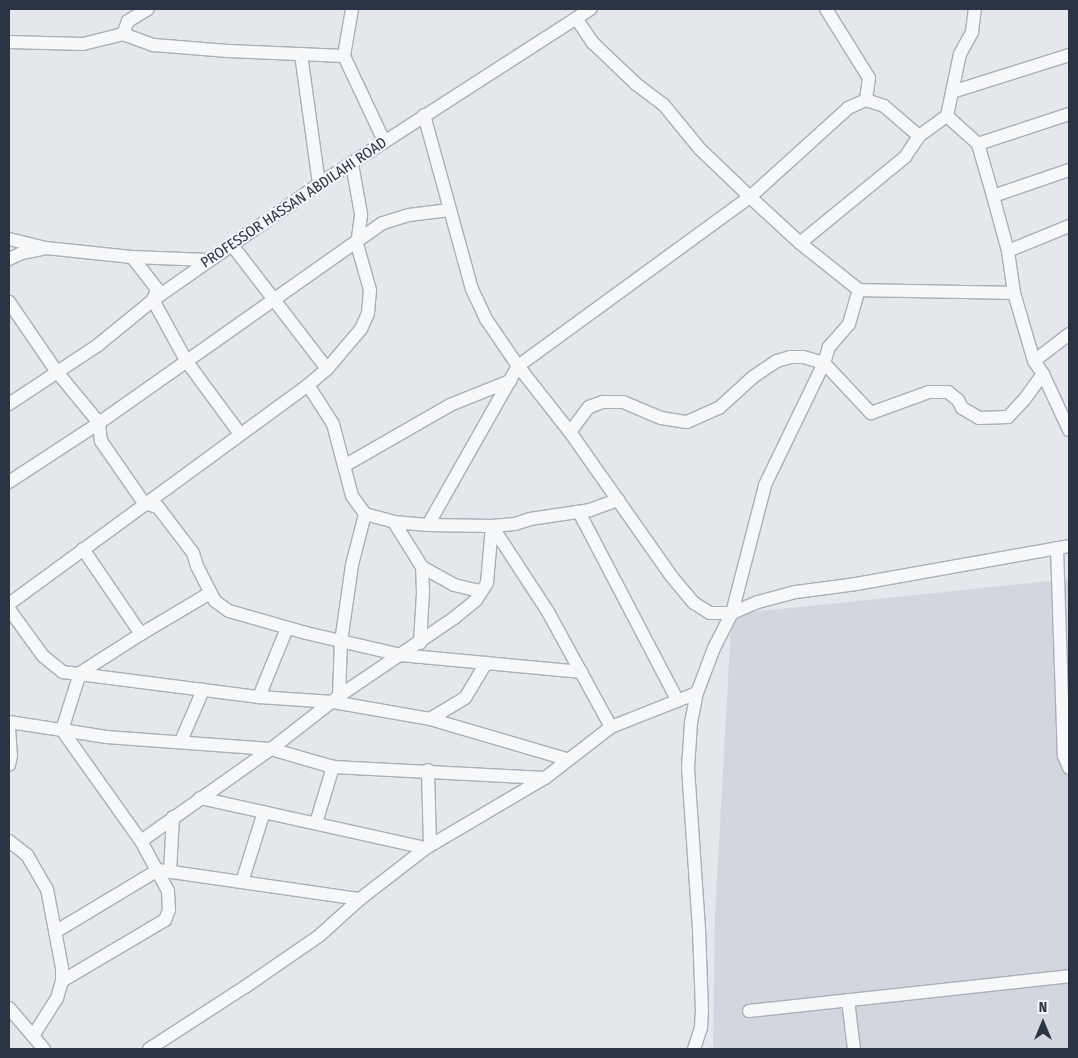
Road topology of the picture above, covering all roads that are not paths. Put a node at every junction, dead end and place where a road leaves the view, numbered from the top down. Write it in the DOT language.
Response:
graph roads {
  1 [pos="148,9"];
  2 [pos="352,9"];
  3 [pos="826,9"];
  4 [pos="975,9"];
  5 [pos="584,12"];
  6 [pos="123,34"];
  7 [pos="9,42"];
  8 [pos="301,54"];
  9 [pos="1069,55"];
  10 [pos="344,56"];
  11 [pos="952,92"];
  12 [pos="866,100"];
  13 [pos="424,114"];
  14 [pos="1069,114"];
  15 [pos="947,116"];
  16 [pos="919,136"];
  17 [pos="384,141"];
  18 [pos="978,144"];
  19 [pos="352,164"];
  20 [pos="1069,170"];
  21 [pos="319,184"];
  22 [pos="993,196"];
  23 [pos="750,197"];
  24 [pos="450,210"];
  25 [pos="1069,226"];
  26 [pos="9,239"];
  27 [pos="358,244"];
  28 [pos="800,244"];
  29 [pos="232,245"];
  30 [pos="46,248"];
  31 [pos="1008,251"];
  32 [pos="132,257"];
  33 [pos="9,259"];
  34 [pos="209,260"];
  35 [pos="859,290"];
  36 [pos="1014,293"];
  37 [pos="153,300"];
  38 [pos="9,302"];
  39 [pos="274,302"];
  40 [pos="1069,334"];
  41 [pos="1034,361"];
  42 [pos="187,362"];
  43 [pos="824,363"];
  44 [pos="518,366"];
  45 [pos="327,369"];
  46 [pos="57,372"];
  47 [pos="1043,374"];
  48 [pos="510,381"];
  49 [pos="308,385"];
  50 [pos="9,404"];
  51 [pos="99,424"];
  52 [pos="1069,430"];
  53 [pos="570,432"];
  54 [pos="240,434"];
  55 [pos="344,466"];
  56 [pos="9,482"];
  57 [pos="618,500"];
  58 [pos="144,503"];
  59 [pos="579,512"];
  60 [pos="364,514"];
  61 [pos="394,522"];
  62 [pos="428,525"];
  63 [pos="492,526"];
  64 [pos="1063,547"];
  65 [pos="83,549"];
  66 [pos="422,568"];
  67 [pos="481,592"];
  68 [pos="210,593"];
  69 [pos="9,604"];
  70 [pos="9,609"];
  71 [pos="732,613"];
  72 [pos="287,628"];
  73 [pos="141,634"];
  74 [pos="342,642"];
  75 [pos="420,643"];
  76 [pos="401,656"];
  77 [pos="486,663"];
  78 [pos="581,672"];
  79 [pos="80,674"];
  80 [pos="203,690"];
  81 [pos="697,693"];
  82 [pos="259,697"];
  83 [pos="336,699"];
  84 [pos="678,700"];
  85 [pos="430,719"];
  86 [pos="9,722"];
  87 [pos="611,727"];
  88 [pos="9,728"];
  89 [pos="62,730"];
  90 [pos="181,741"];
  91 [pos="271,749"];
  92 [pos="567,760"];
  93 [pos="9,766"];
  94 [pos="332,767"];
  95 [pos="1069,768"];
  96 [pos="428,770"];
  97 [pos="545,778"];
  98 [pos="200,798"];
  99 [pos="264,812"];
  100 [pos="173,817"];
  101 [pos="316,824"];
  102 [pos="141,841"];
  103 [pos="9,842"];
  104 [pos="428,846"];
  105 [pos="164,871"];
  106 [pos="242,882"];
  107 [pos="360,899"];
  108 [pos="55,932"];
  109 [pos="1069,976"];
  110 [pos="62,981"];
  111 [pos="848,1000"];
  112 [pos="9,1008"];
  113 [pos="750,1011"];
  114 [pos="33,1036"];
  115 [pos="44,1049"];
  116 [pos="149,1049"];
  117 [pos="694,1049"];
  118 [pos="854,1049"];
  1 -- 6 [label="street"];
  2 -- 10 [label="street"];
  3 -- 12 [label="street"];
  4 -- 11 [label="street"];
  5 -- 13 [label="street, PROFESSOR HASSAN ABDILAHI ROAD"];
  5 -- 23 [label="street"];
  6 -- 7 [label="street"];
  6 -- 8 [label="street"];
  8 -- 10 [label="street"];
  8 -- 21 [label="street"];
  9 -- 11 [label="street"];
  10 -- 17 [label="street"];
  11 -- 15 [label="street"];
  12 -- 16 [label="street"];
  12 -- 23 [label="street"];
  13 -- 17 [label="street, PROFESSOR HASSAN ABDILAHI ROAD"];
  13 -- 24 [label="street"];
  14 -- 18 [label="street"];
  15 -- 16 [label="street"];
  15 -- 18 [label="street"];
  16 -- 28 [label="street"];
  17 -- 19 [label="street, PROFESSOR HASSAN ABDILAHI ROAD"];
  18 -- 22 [label="street"];
  19 -- 21 [label="street, PROFESSOR HASSAN ABDILAHI ROAD"];
  19 -- 27 [label="street"];
  20 -- 22 [label="street"];
  21 -- 29 [label="street, PROFESSOR HASSAN ABDILAHI ROAD"];
  22 -- 31 [label="street"];
  23 -- 28 [label="street"];
  23 -- 44 [label="street"];
  24 -- 27 [label="street"];
  24 -- 44 [label="street"];
  25 -- 31 [label="street"];
  26 -- 30 [label="street"];
  27 -- 39 [label="street"];
  27 -- 45 [label="street"];
  28 -- 35 [label="street"];
  29 -- 34 [label="street, PROFESSOR HASSAN ABDILAHI ROAD"];
  29 -- 39 [label="street"];
  30 -- 32 [label="street"];
  30 -- 33 [label="street"];
  31 -- 36 [label="street"];
  32 -- 34 [label="street"];
  32 -- 37 [label="street"];
  34 -- 37 [label="street, PROFESSOR HASSAN ABDILAHI ROAD"];
  35 -- 36 [label="street"];
  35 -- 43 [label="street"];
  36 -- 41 [label="street"];
  37 -- 42 [label="street"];
  37 -- 46 [label="street, PROFESSOR HASSAN ABDILAHI ROAD"];
  38 -- 46 [label="street"];
  39 -- 42 [label="street"];
  39 -- 45 [label="street"];
  40 -- 41 [label="street"];
  41 -- 47 [label="street"];
  42 -- 51 [label="street"];
  42 -- 54 [label="street"];
  43 -- 47 [label="street"];
  43 -- 53 [label="street"];
  43 -- 71 [label="street"];
  44 -- 48 [label="street"];
  44 -- 53 [label="street"];
  45 -- 49 [label="street"];
  46 -- 50 [label="street, PROFESSOR HASSAN ABDILAHI ROAD"];
  46 -- 51 [label="street"];
  47 -- 52 [label="street"];
  48 -- 55 [label="street"];
  48 -- 62 [label="street"];
  49 -- 54 [label="street"];
  49 -- 55 [label="street"];
  51 -- 56 [label="street"];
  51 -- 58 [label="street"];
  53 -- 57 [label="street"];
  54 -- 58 [label="street"];
  55 -- 60 [label="street"];
  57 -- 59 [label="street"];
  57 -- 71 [label="street"];
  58 -- 65 [label="street"];
  58 -- 68 [label="street"];
  59 -- 63 [label="street"];
  59 -- 84 [label="street"];
  60 -- 61 [label="street"];
  60 -- 74 [label="street"];
  61 -- 62 [label="street"];
  61 -- 66 [label="street"];
  62 -- 63 [label="street"];
  63 -- 67 [label="street"];
  63 -- 78 [label="street"];
  64 -- 71 [label="street"];
  64 -- 95 [label="street"];
  65 -- 69 [label="street"];
  65 -- 73 [label="street"];
  66 -- 67 [label="street"];
  66 -- 75 [label="street"];
  67 -- 75 [label="street"];
  68 -- 72 [label="street"];
  68 -- 73 [label="street"];
  70 -- 79 [label="street"];
  71 -- 81 [label="street"];
  72 -- 74 [label="street"];
  72 -- 82 [label="street"];
  73 -- 79 [label="street"];
  74 -- 76 [label="street"];
  74 -- 83 [label="street"];
  75 -- 76 [label="street"];
  76 -- 77 [label="street"];
  76 -- 83 [label="street"];
  77 -- 78 [label="street"];
  77 -- 85 [label="street"];
  78 -- 87 [label="street"];
  79 -- 80 [label="street"];
  79 -- 89 [label="street"];
  80 -- 82 [label="street"];
  80 -- 90 [label="street"];
  81 -- 84 [label="street"];
  81 -- 117 [label="street"];
  82 -- 83 [label="street"];
  83 -- 85 [label="street"];
  83 -- 91 [label="street"];
  84 -- 87 [label="street"];
  85 -- 92 [label="street"];
  86 -- 89 [label="street"];
  87 -- 92 [label="street"];
  88 -- 93 [label="street"];
  89 -- 90 [label="street"];
  89 -- 102 [label="street"];
  90 -- 91 [label="street"];
  91 -- 94 [label="street"];
  91 -- 98 [label="street"];
  92 -- 97 [label="street"];
  94 -- 96 [label="street"];
  94 -- 101 [label="street"];
  96 -- 97 [label="street"];
  96 -- 104 [label="street"];
  97 -- 104 [label="street"];
  98 -- 99 [label="street"];
  98 -- 100 [label="street"];
  99 -- 101 [label="street"];
  99 -- 106 [label="street"];
  100 -- 102 [label="street"];
  100 -- 105 [label="street"];
  101 -- 104 [label="street"];
  102 -- 105 [label="street"];
  103 -- 108 [label="street"];
  104 -- 107 [label="street"];
  105 -- 106 [label="street"];
  105 -- 108 [label="street"];
  105 -- 110 [label="street"];
  106 -- 107 [label="street"];
  107 -- 116 [label="street"];
  108 -- 110 [label="street"];
  109 -- 111 [label="street"];
  110 -- 114 [label="street"];
  111 -- 113 [label="street"];
  111 -- 118 [label="street"];
  112 -- 114 [label="street"];
  114 -- 115 [label="street"];
}
